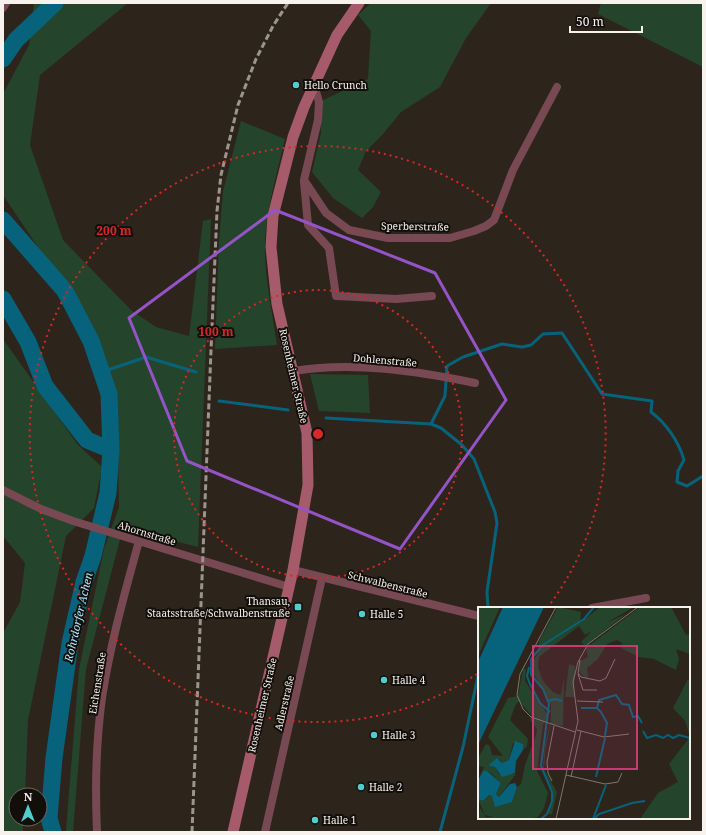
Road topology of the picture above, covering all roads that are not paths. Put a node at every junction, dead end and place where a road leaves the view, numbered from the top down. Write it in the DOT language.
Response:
graph roads {
  1 [pos="6,3"];
  2 [pos="359,3"];
  3 [pos="3,8"];
  4 [pos="314,84"];
  5 [pos="557,87"];
  6 [pos="304,180"];
  7 [pos="432,296"];
  8 [pos="294,371"];
  9 [pos="475,383"];
  10 [pos="3,490"];
  11 [pos="139,541"];
  12 [pos="293,570"];
  13 [pos="322,578"];
  14 [pos="289,586"];
  15 [pos="646,598"];
  16 [pos="597,607"];
  17 [pos="478,616"];
  18 [pos="97,832"];
  19 [pos="233,832"];
  20 [pos="266,832"];
  1 -- 3 [label="street"];
  2 -- 4 [label="main road, Rosenheimer Straße"];
  4 -- 6 [label="street"];
  4 -- 8 [label="main road, Rosenheimer Straße"];
  5 -- 6 [label="street, Sperberstraße"];
  6 -- 7 [label="street"];
  8 -- 9 [label="street, Dohlenstraße"];
  8 -- 12 [label="main road, Rosenheimer Straße"];
  10 -- 11 [label="street, Ahornstraße"];
  11 -- 14 [label="street, Ahornstraße"];
  11 -- 18 [label="street, Eichenstraße"];
  12 -- 13 [label="street, Schwalbenstraße"];
  12 -- 14 [label="main road, Rosenheimer Straße"];
  13 -- 17 [label="street, Schwalbenstraße"];
  13 -- 20 [label="street, Adlerstraße"];
  14 -- 19 [label="main road, Rosenheimer Straße"];
  15 -- 16 [label="street"];
}
